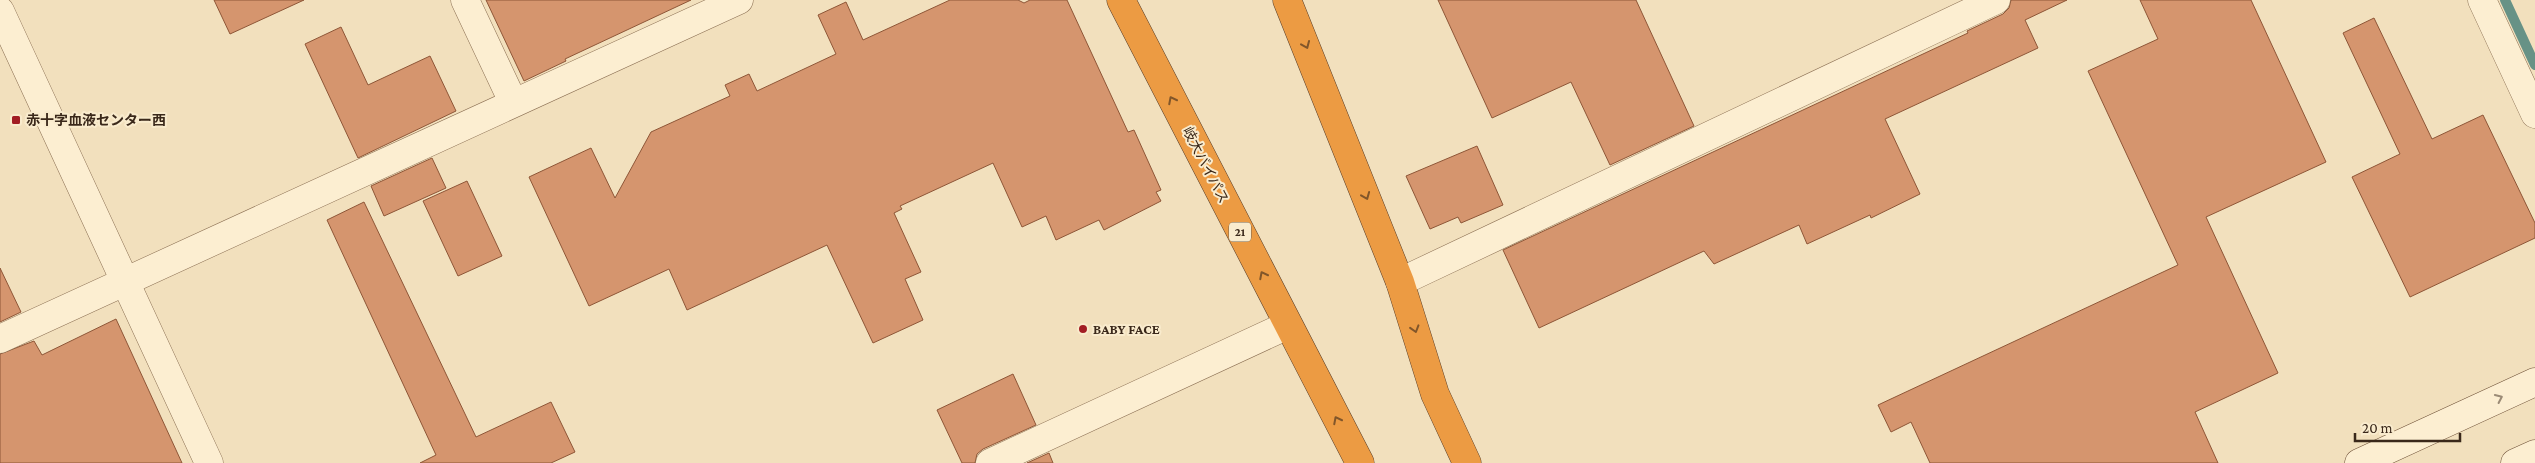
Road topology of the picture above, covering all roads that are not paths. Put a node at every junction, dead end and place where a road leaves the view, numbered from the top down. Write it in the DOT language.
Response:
graph roads {
  1 [pos="465,0"];
  2 [pos="738,0"];
  3 [pos="1121,0"];
  4 [pos="1287,0"];
  5 [pos="1996,0"];
  6 [pos="2482,0"];
  7 [pos="0,11"];
  8 [pos="513,102"];
  9 [pos="2535,114"];
  10 [pos="1400,282"];
  11 [pos="126,283"];
  12 [pos="1288,325"];
  13 [pos="0,339"];
  14 [pos="2535,382"];
  15 [pos="2535,454"];
  16 [pos="209,463"];
  17 [pos="990,463"];
  18 [pos="1360,463"];
  19 [pos="1468,463"];
  20 [pos="2359,463"];
  21 [pos="2516,463"];
  1 -- 8 [label="street"];
  2 -- 8 [label="street"];
  12 -- 3 [label="highway, 岐大バイパス / 21, one-way"];
  4 -- 10 [label="highway, one-way"];
  5 -- 10 [label="street"];
  6 -- 9 [label="street"];
  7 -- 11 [label="street"];
  8 -- 11 [label="street"];
  10 -- 19 [label="highway, one-way"];
  11 -- 13 [label="street"];
  11 -- 16 [label="street"];
  12 -- 17 [label="street"];
  18 -- 12 [label="highway, 岐大バイパス / 21, one-way"];
  20 -- 14 [label="street, one-way"];
  15 -- 21 [label="street"];
}
